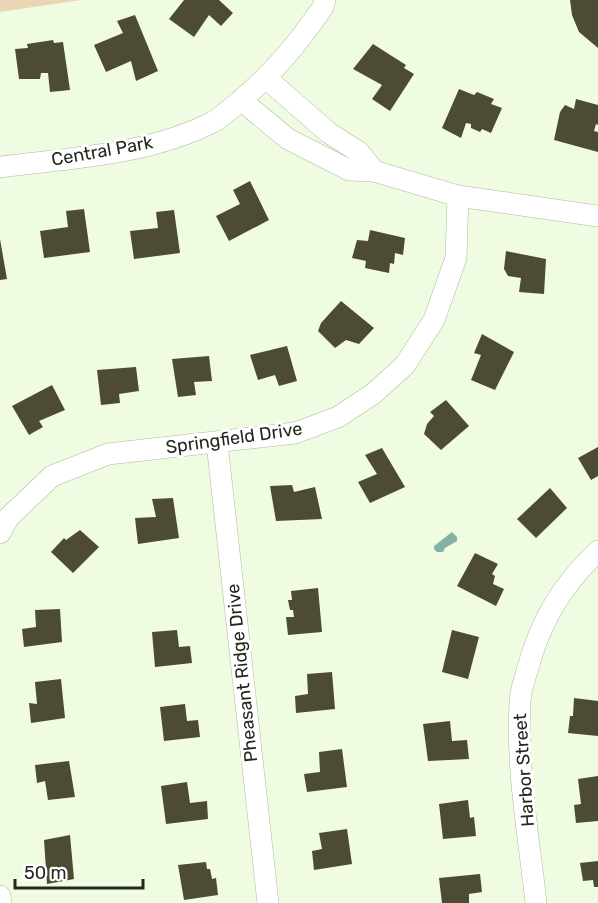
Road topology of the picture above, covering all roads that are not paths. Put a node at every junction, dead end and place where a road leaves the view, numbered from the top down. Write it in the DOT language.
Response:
graph roads {
  1 [pos="325,0"];
  2 [pos="267,79"];
  3 [pos="241,100"];
  4 [pos="0,167"];
  5 [pos="374,171"];
  6 [pos="458,196"];
  7 [pos="598,216"];
  8 [pos="217,443"];
  9 [pos="0,533"];
  10 [pos="598,551"];
  11 [pos="0,896"];
  12 [pos="1,903"];
  13 [pos="268,903"];
  14 [pos="536,903"];
  1 -- 2 [label="street, Central Park"];
  2 -- 3 [label="street, Central Park"];
  2 -- 5 [label="street"];
  3 -- 4 [label="street, Central Park"];
  3 -- 5 [label="street"];
  5 -- 6 [label="street"];
  6 -- 7 [label="street"];
  6 -- 8 [label="street, Springfield Drive"];
  8 -- 9 [label="street, Springfield Drive"];
  8 -- 13 [label="street, Pheasant Ridge Drive"];
  10 -- 14 [label="street, Harbor Street"];
  11 -- 12 [label="street"];
}
